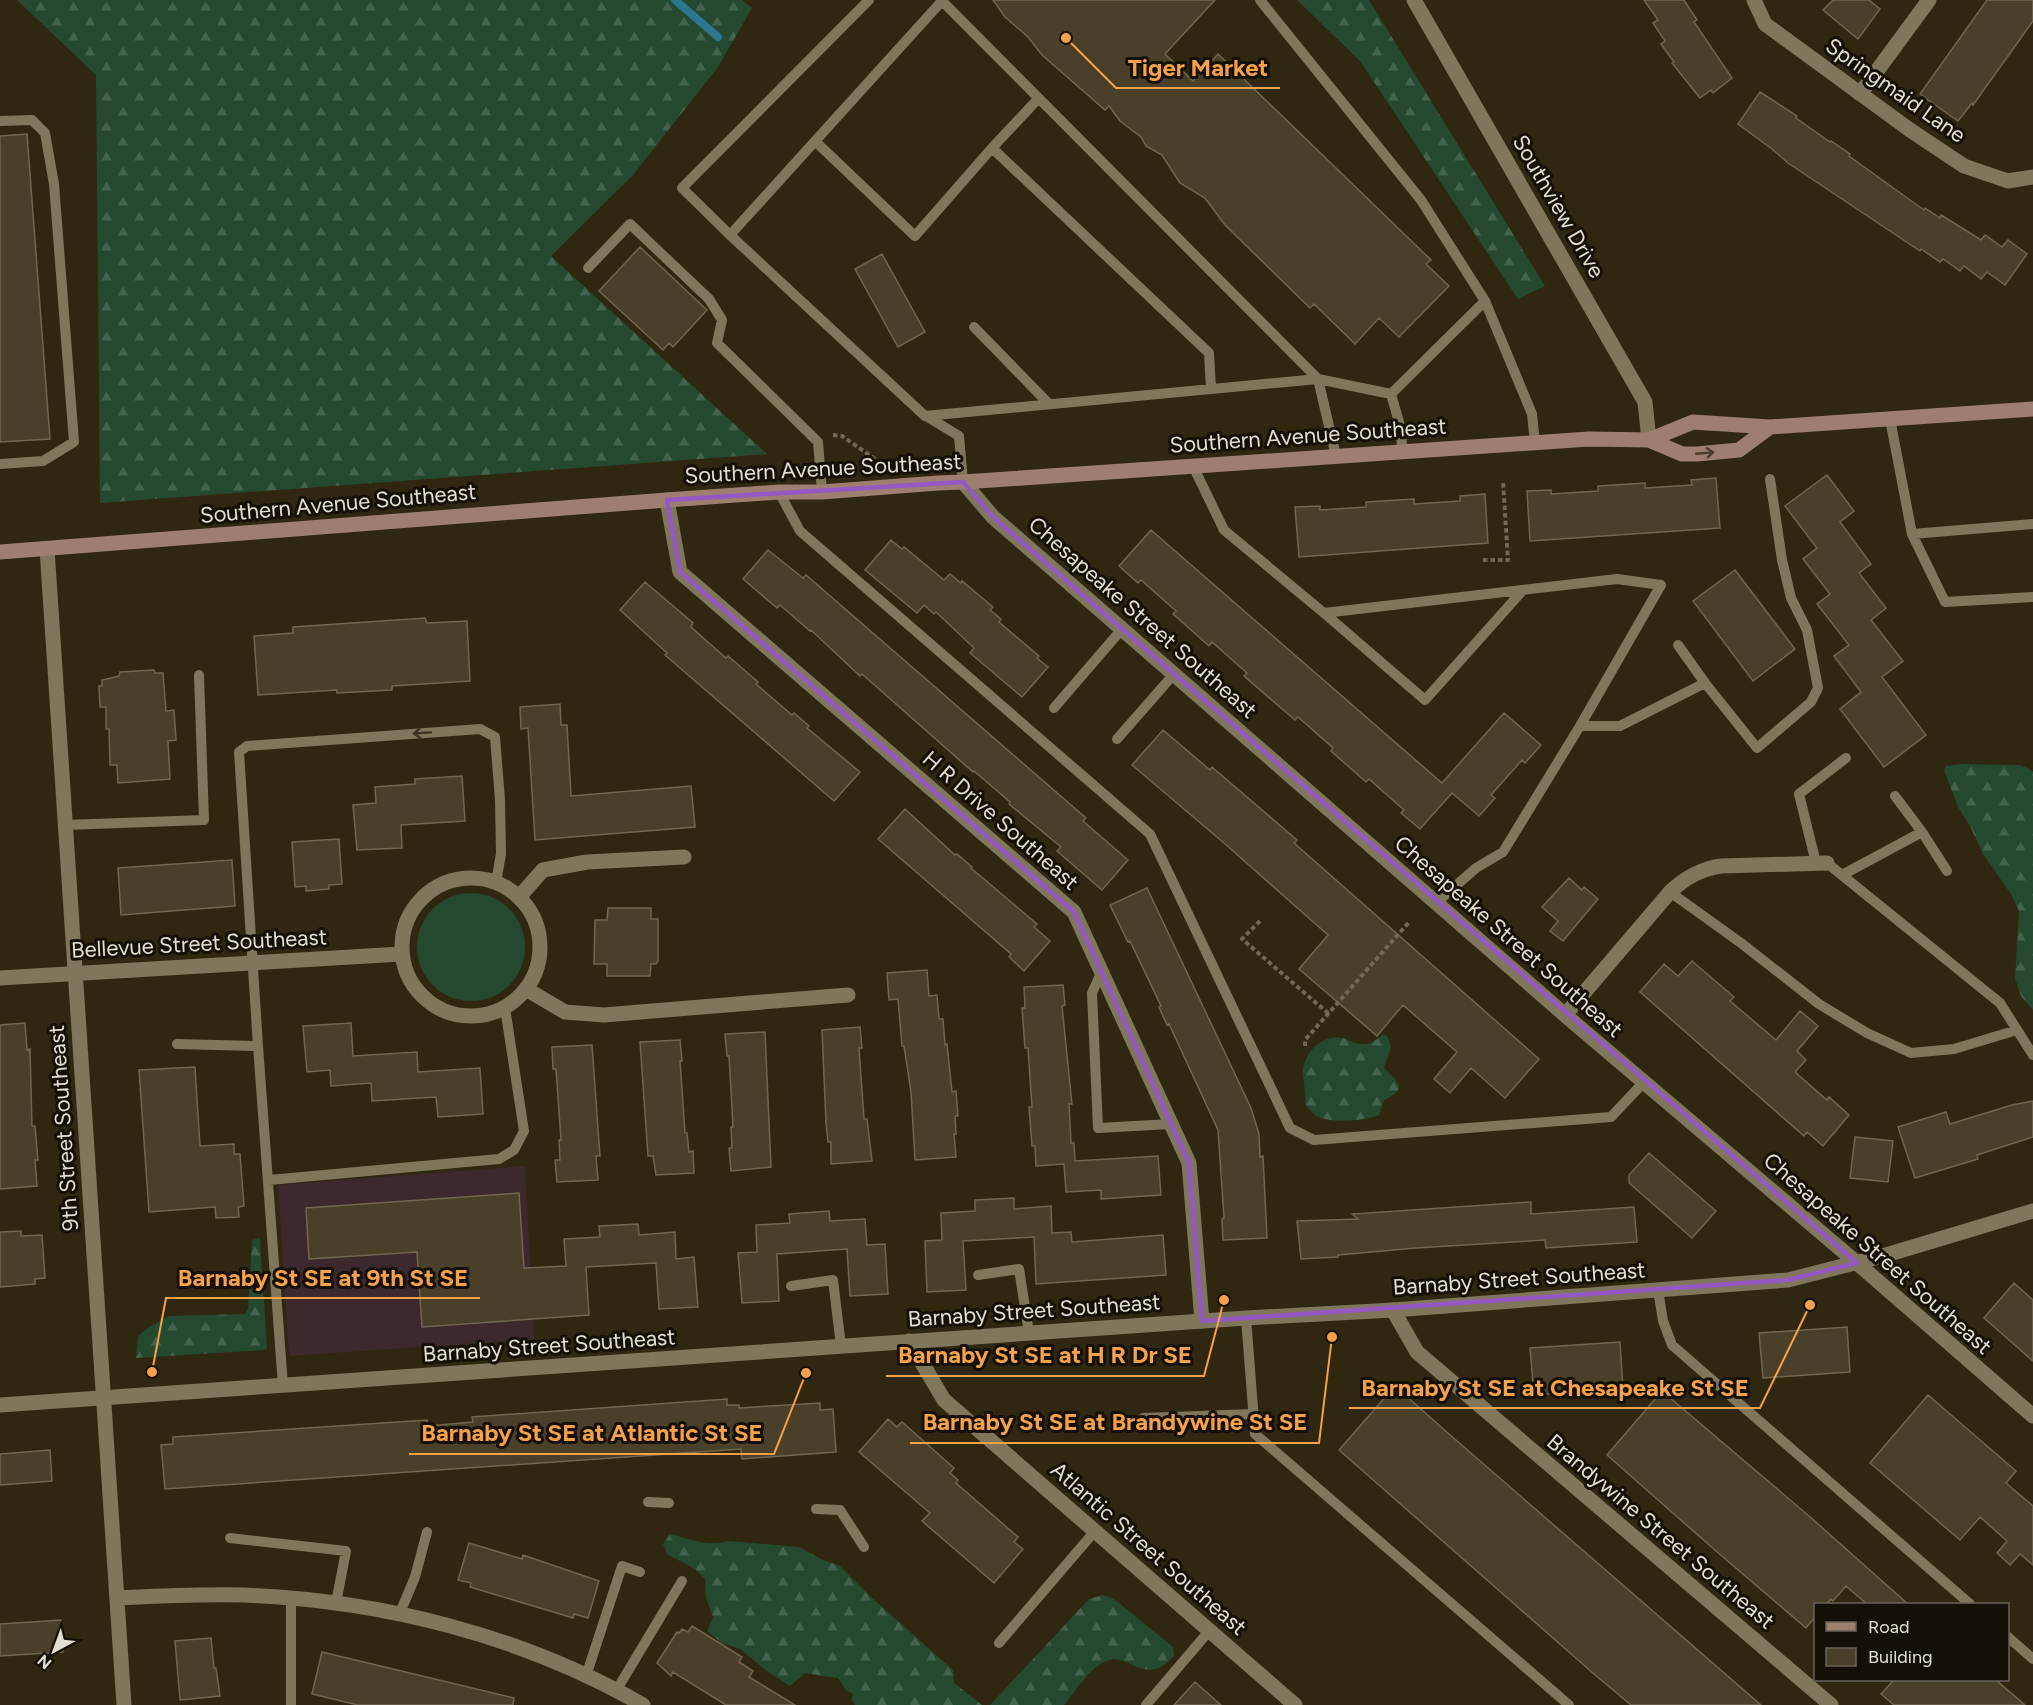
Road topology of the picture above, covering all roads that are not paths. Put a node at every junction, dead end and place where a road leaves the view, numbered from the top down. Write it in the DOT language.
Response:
graph roads {
  1 [pos="868,0"];
  2 [pos="941,0"];
  3 [pos="1260,0"];
  4 [pos="1414,0"];
  5 [pos="1754,0"];
  6 [pos="1929,0"];
  7 [pos="1860,94"];
  8 [pos="1038,99"];
  9 [pos="0,120"];
  10 [pos="815,141"];
  11 [pos="992,148"];
  12 [pos="2033,177"];
  13 [pos="730,235"];
  14 [pos="588,268"];
  15 [pos="1485,301"];
  16 [pos="974,327"];
  17 [pos="1318,379"];
  18 [pos="1212,389"];
  19 [pos="1391,394"];
  20 [pos="1049,404"];
  21 [pos="2033,408"];
  22 [pos="925,416"];
  23 [pos="1890,419"];
  24 [pos="1770,427"];
  25 [pos="1649,440"];
  26 [pos="1534,443"];
  27 [pos="1403,452"];
  28 [pos="1336,456"];
  29 [pos="0,464"];
  30 [pos="1193,466"];
  31 [pos="1770,479"];
  32 [pos="963,482"];
  33 [pos="779,492"];
  34 [pos="822,492"];
  35 [pos="668,500"];
  36 [pos="2033,524"];
  37 [pos="1912,534"];
  38 [pos="47,549"];
  39 [pos="0,552"];
  40 [pos="1523,590"];
  41 [pos="2033,597"];
  42 [pos="1324,613"];
  43 [pos="1122,629"];
  44 [pos="1678,645"];
  45 [pos="1174,674"];
  46 [pos="199,675"];
  47 [pos="1705,683"];
  48 [pos="1054,708"];
  49 [pos="1580,726"];
  50 [pos="1117,739"];
  51 [pos="1846,758"];
  52 [pos="1895,796"];
  53 [pos="65,825"];
  54 [pos="1922,832"];
  55 [pos="684,857"];
  56 [pos="1822,863"];
  57 [pos="1947,871"];
  58 [pos="1842,875"];
  59 [pos="496,882"];
  60 [pos="1670,892"];
  61 [pos="519,897"];
  62 [pos="1436,903"];
  63 [pos="401,954"];
  64 [pos="253,963"];
  65 [pos="75,972"];
  66 [pos="1101,973"];
  67 [pos="0,978"];
  68 [pos="526,989"];
  69 [pos="848,994"];
  70 [pos="505,1008"];
  71 [pos="1565,1015"];
  72 [pos="2017,1030"];
  73 [pos="177,1044"];
  74 [pos="258,1046"];
  75 [pos="2033,1055"];
  76 [pos="1644,1082"];
  77 [pos="1171,1124"];
  78 [pos="269,1180"];
  79 [pos="2033,1211"];
  80 [pos="1857,1263"];
  81 [pos="978,1275"];
  82 [pos="791,1286"];
  83 [pos="1658,1290"];
  84 [pos="1393,1310"];
  85 [pos="1246,1318"];
  86 [pos="1202,1321"];
  87 [pos="1029,1333"];
  88 [pos="909,1341"];
  89 [pos="841,1346"];
  90 [pos="283,1386"];
  91 [pos="104,1398"];
  92 [pos="0,1405"];
  93 [pos="1254,1414"];
  94 [pos="2033,1416"];
  95 [pos="1143,1418"];
  96 [pos="648,1502"];
  97 [pos="669,1503"];
  98 [pos="816,1509"];
  99 [pos="1095,1531"];
  100 [pos="427,1532"];
  101 [pos="230,1538"];
  102 [pos="864,1547"];
  103 [pos="640,1572"];
  104 [pos="682,1581"];
  105 [pos="117,1598"];
  106 [pos="291,1598"];
  107 [pos="336,1603"];
  108 [pos="1968,1603"];
  109 [pos="399,1615"];
  110 [pos="1210,1630"];
  111 [pos="2009,1639"];
  112 [pos="999,1643"];
  113 [pos="2033,1659"];
  114 [pos="586,1676"];
  115 [pos="616,1691"];
  116 [pos="124,1705"];
  117 [pos="291,1705"];
  118 [pos="643,1705"];
  119 [pos="1146,1705"];
  120 [pos="1295,1705"];
  121 [pos="1569,1705"];
  122 [pos="1831,1705"];
  1 -- 13 [label="lane"];
  2 -- 8 [label="lane"];
  2 -- 10 [label="lane"];
  3 -- 15 [label="lane"];
  4 -- 25 [label="street, Southview Drive"];
  5 -- 7 [label="street, Springmaid Lane"];
  6 -- 7 [label="street"];
  7 -- 12 [label="street, Springmaid Lane"];
  8 -- 11 [label="lane"];
  8 -- 17 [label="lane"];
  9 -- 29 [label="lane"];
  10 -- 11 [label="lane"];
  10 -- 13 [label="lane"];
  11 -- 18 [label="lane"];
  13 -- 22 [label="lane"];
  14 -- 34 [label="lane"];
  15 -- 19 [label="lane"];
  15 -- 26 [label="lane"];
  16 -- 20 [label="lane"];
  17 -- 18 [label="lane"];
  17 -- 19 [label="lane"];
  17 -- 28 [label="lane"];
  18 -- 20 [label="lane"];
  19 -- 27 [label="lane"];
  20 -- 22 [label="lane"];
  21 -- 23 [label="main road, Southern Avenue Southeast"];
  22 -- 32 [label="lane"];
  23 -- 24 [label="main road, Southern Avenue Southeast"];
  23 -- 37 [label="lane"];
  24 -- 25 [label="main road, Southern Avenue Southeast"];
  25 -- 24 [label="main road, Southern Avenue Southeast, one-way"];
  25 -- 26 [label="main road, Southern Avenue Southeast"];
  26 -- 27 [label="main road, Southern Avenue Southeast"];
  27 -- 28 [label="main road, Southern Avenue Southeast"];
  28 -- 30 [label="main road, Southern Avenue Southeast"];
  30 -- 32 [label="main road, Southern Avenue Southeast"];
  30 -- 42 [label="lane"];
  31 -- 47 [label="lane"];
  32 -- 34 [label="main road, Southern Avenue Southeast"];
  32 -- 43 [label="street, Chesapeake Street Southeast"];
  33 -- 34 [label="main road, Southern Avenue Southeast"];
  33 -- 35 [label="main road, Southern Avenue Southeast"];
  33 -- 76 [label="lane"];
  35 -- 38 [label="main road, Southern Avenue Southeast"];
  35 -- 66 [label="street, H R Drive Southeast"];
  36 -- 37 [label="lane"];
  37 -- 41 [label="lane"];
  38 -- 39 [label="main road, Southern Avenue Southeast"];
  38 -- 53 [label="street, 9th Street Southeast"];
  40 -- 42 [label="lane"];
  40 -- 42 [label="lane"];
  40 -- 49 [label="lane"];
  43 -- 45 [label="street, Chesapeake Street Southeast"];
  43 -- 48 [label="lane"];
  44 -- 47 [label="lane"];
  45 -- 50 [label="lane"];
  45 -- 62 [label="street, Chesapeake Street Southeast"];
  46 -- 53 [label="lane"];
  47 -- 49 [label="lane"];
  49 -- 62 [label="lane"];
  51 -- 56 [label="lane"];
  52 -- 54 [label="lane"];
  53 -- 65 [label="street, 9th Street Southeast"];
  54 -- 57 [label="lane"];
  54 -- 58 [label="lane"];
  55 -- 61 [label="street"];
  56 -- 58 [label="lane"];
  56 -- 60 [label="street"];
  58 -- 72 [label="lane"];
  59 -- 61 [label="street"];
  59 -- 63 [label="street"];
  59 -- 64 [label="lane, one-way"];
  60 -- 71 [label="street"];
  60 -- 72 [label="lane"];
  61 -- 68 [label="street"];
  62 -- 71 [label="street, Chesapeake Street Southeast"];
  63 -- 64 [label="street, Bellevue Street Southeast"];
  63 -- 70 [label="street"];
  64 -- 65 [label="street, Bellevue Street Southeast"];
  64 -- 74 [label="lane"];
  65 -- 67 [label="street, Bellevue Street Southeast"];
  65 -- 91 [label="street, 9th Street Southeast"];
  66 -- 77 [label="street, H R Drive Southeast"];
  66 -- 77 [label="lane"];
  68 -- 69 [label="street"];
  68 -- 70 [label="street"];
  70 -- 78 [label="lane"];
  71 -- 76 [label="street, Chesapeake Street Southeast"];
  72 -- 75 [label="lane"];
  73 -- 74 [label="lane"];
  74 -- 78 [label="lane"];
  76 -- 80 [label="street, Chesapeake Street Southeast"];
  77 -- 86 [label="street, H R Drive Southeast"];
  78 -- 90 [label="lane"];
  79 -- 80 [label="street, Barnaby Street Southeast"];
  80 -- 83 [label="street, Barnaby Street Southeast"];
  80 -- 94 [label="street, Chesapeake Street Southeast"];
  81 -- 87 [label="lane"];
  82 -- 89 [label="lane"];
  83 -- 84 [label="street, Barnaby Street Southeast"];
  83 -- 108 [label="lane"];
  84 -- 85 [label="street, Barnaby Street Southeast"];
  84 -- 122 [label="street, Brandywine Street Southeast"];
  85 -- 86 [label="street, Barnaby Street Southeast"];
  85 -- 93 [label="lane"];
  86 -- 87 [label="street, Barnaby Street Southeast"];
  87 -- 88 [label="street, Barnaby Street Southeast"];
  88 -- 89 [label="street, Barnaby Street Southeast"];
  88 -- 99 [label="street, Atlantic Street Southeast"];
  89 -- 90 [label="street, Barnaby Street Southeast"];
  90 -- 91 [label="street, Barnaby Street Southeast"];
  91 -- 92 [label="street, Barnaby Street Southeast"];
  91 -- 105 [label="street, 9th Street Southeast"];
  93 -- 95 [label="lane"];
  93 -- 121 [label="lane"];
  96 -- 97 [label="lane"];
  98 -- 102 [label="lane"];
  99 -- 110 [label="street, Atlantic Street Southeast"];
  99 -- 112 [label="lane"];
  100 -- 109 [label="lane"];
  101 -- 107 [label="lane"];
  103 -- 114 [label="lane"];
  104 -- 115 [label="lane"];
  105 -- 106 [label="street"];
  105 -- 116 [label="street, 9th Street Southeast"];
  106 -- 107 [label="street"];
  106 -- 117 [label="lane"];
  107 -- 109 [label="street"];
  109 -- 114 [label="street"];
  110 -- 119 [label="lane"];
  110 -- 120 [label="street, Atlantic Street Southeast"];
  111 -- 113 [label="lane"];
  114 -- 115 [label="street"];
  115 -- 118 [label="street"];
}
